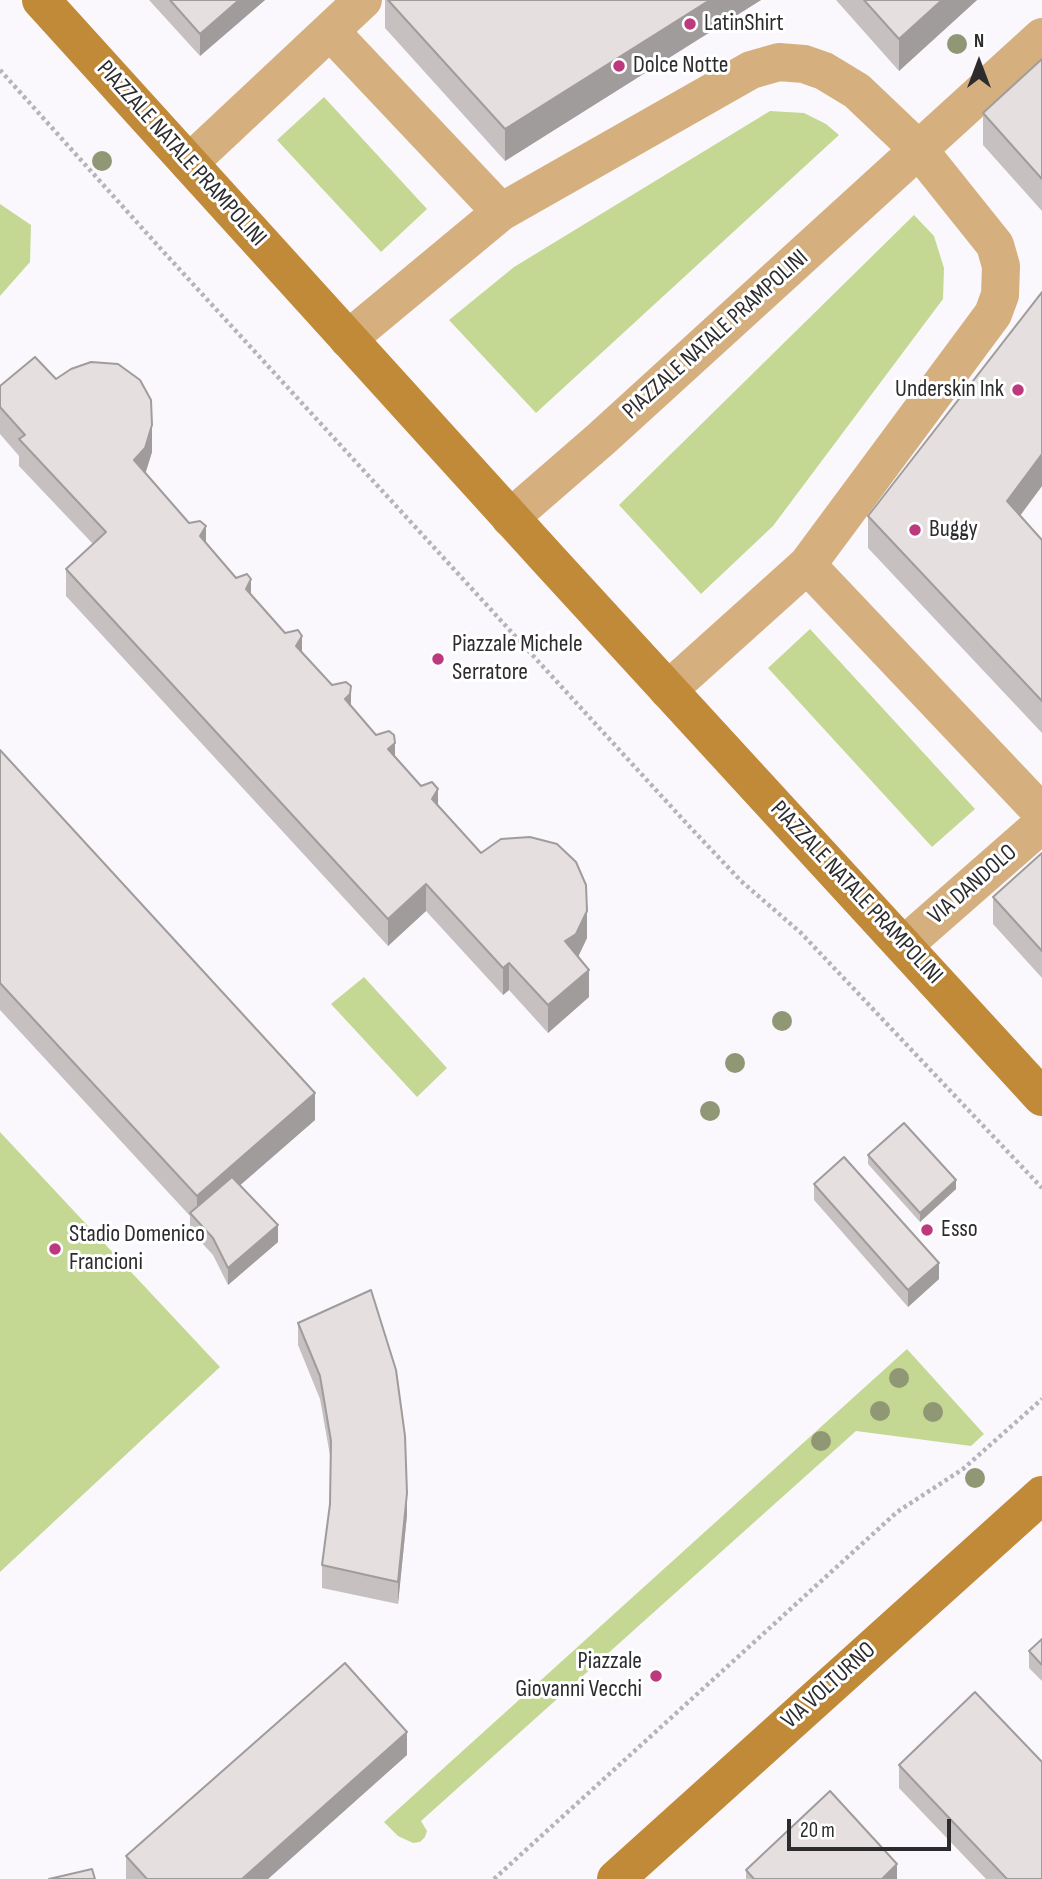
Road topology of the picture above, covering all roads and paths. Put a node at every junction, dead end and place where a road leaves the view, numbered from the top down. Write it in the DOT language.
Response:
graph roads {
  1 [pos="41,0"];
  2 [pos="363,0"];
  3 [pos="330,32"];
  4 [pos="1042,37"];
  5 [pos="0,70"];
  6 [pos="919,150"];
  7 [pos="188,163"];
  8 [pos="500,212"];
  9 [pos="348,339"];
  10 [pos="510,518"];
  11 [pos="807,565"];
  12 [pos="668,690"];
  13 [pos="1042,813"];
  14 [pos="1042,824"];
  15 [pos="904,945"];
  16 [pos="1042,1097"];
  17 [pos="1042,1188"];
  18 [pos="1042,1399"];
  19 [pos="1042,1495"];
  20 [pos="494,1879"];
  21 [pos="616,1879"];
  1 -- 7 [label="main road, PIAZZALE NATALE PRAMPOLINI"];
  2 -- 3 [label="street"];
  3 -- 7 [label="street"];
  3 -- 8 [label="street"];
  4 -- 6 [label="street, PIAZZALE NATALE PRAMPOLINI"];
  5 -- 17 [label="path"];
  6 -- 8 [label="street"];
  6 -- 10 [label="street, PIAZZALE NATALE PRAMPOLINI"];
  6 -- 11 [label="street"];
  7 -- 9 [label="main road, PIAZZALE NATALE PRAMPOLINI"];
  8 -- 9 [label="street"];
  9 -- 10 [label="main road, PIAZZALE NATALE PRAMPOLINI"];
  10 -- 12 [label="main road, PIAZZALE NATALE PRAMPOLINI"];
  11 -- 12 [label="street"];
  11 -- 13 [label="street"];
  12 -- 15 [label="main road, PIAZZALE NATALE PRAMPOLINI"];
  14 -- 15 [label="street, VIA DANDOLO"];
  15 -- 16 [label="main road, PIAZZALE NATALE PRAMPOLINI"];
  18 -- 20 [label="path"];
  19 -- 21 [label="main road, VIA VOLTURNO"];
}
